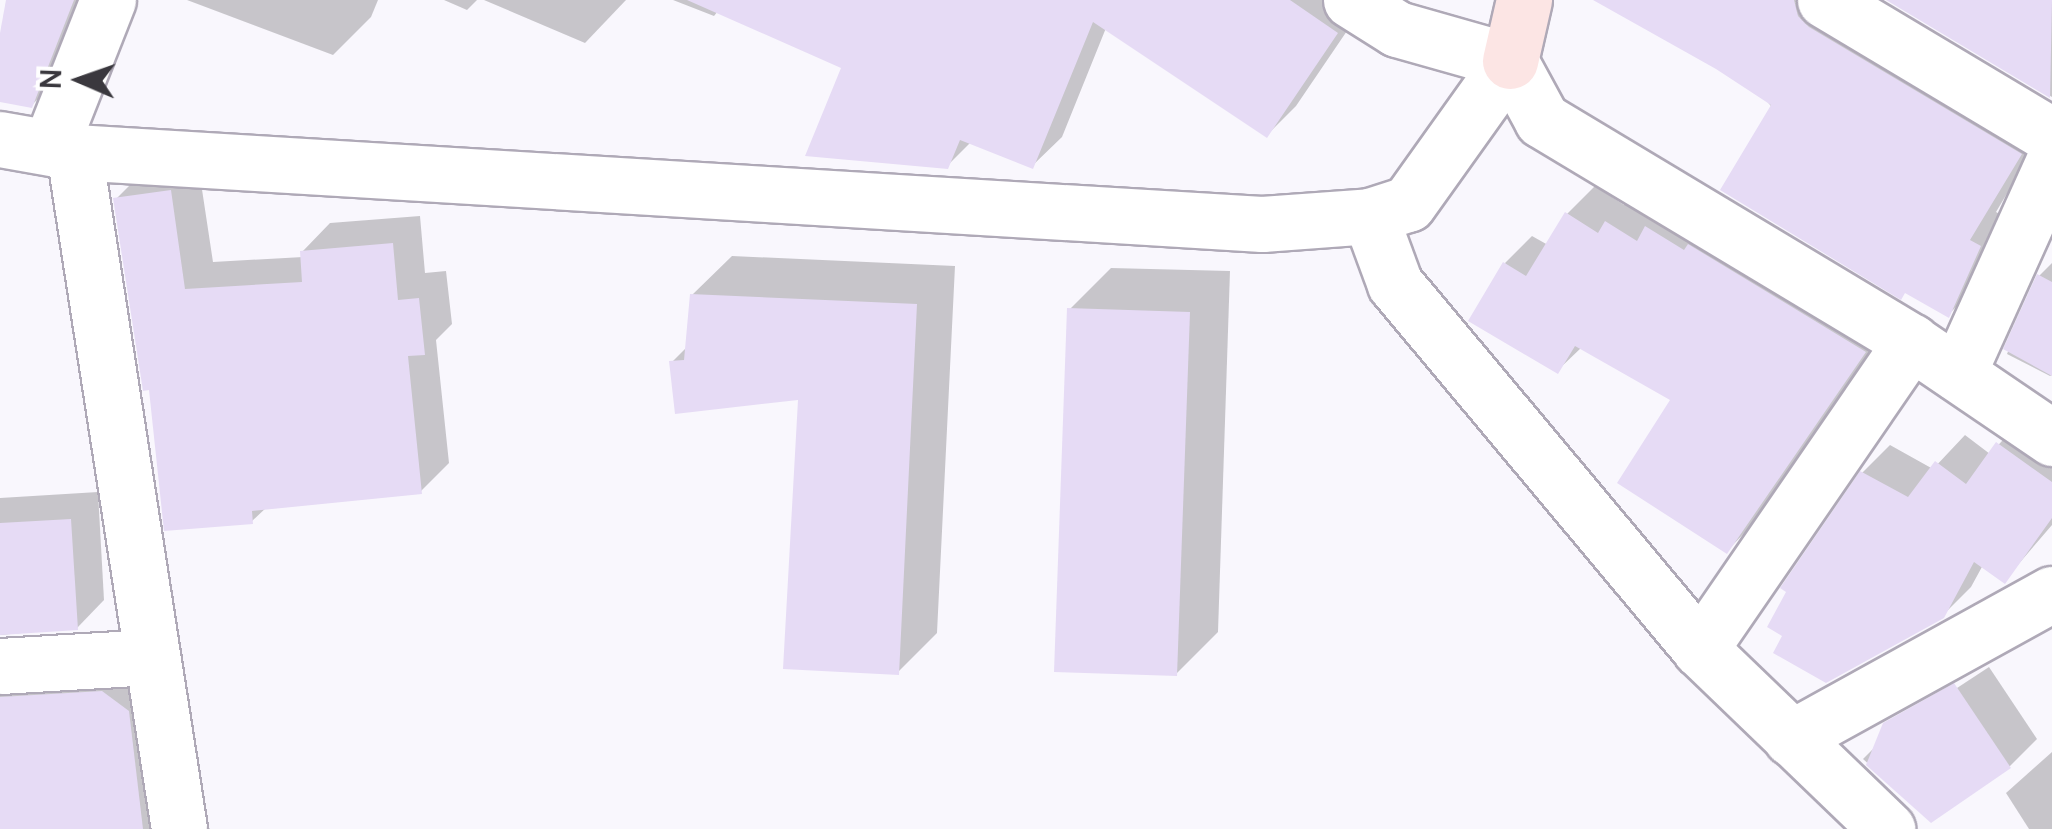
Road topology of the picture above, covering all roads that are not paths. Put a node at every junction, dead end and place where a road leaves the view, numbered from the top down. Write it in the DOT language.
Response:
graph roads {
  1 [pos="108,0"];
  2 [pos="1351,0"];
  3 [pos="1524,0"];
  4 [pos="1825,0"];
  5 [pos="1510,61"];
  6 [pos="2052,136"];
  7 [pos="41,146"];
  8 [pos="2052,166"];
  9 [pos="1370,216"];
  10 [pos="1911,342"];
  11 [pos="1958,374"];
  12 [pos="2052,438"];
  13 [pos="2052,594"];
  14 [pos="1700,650"];
  15 [pos="152,658"];
  16 [pos="0,666"];
  17 [pos="1792,738"];
  18 [pos="179,829"];
  19 [pos="1886,829"];
  1 -- 7 [label="street"];
  2 -- 5 [label="street"];
  3 -- 5 [label="street"];
  4 -- 6 [label="street"];
  5 -- 9 [label="street"];
  5 -- 10 [label="street"];
  7 -- 9 [label="street"];
  7 -- 15 [label="street"];
  8 -- 11 [label="street"];
  9 -- 14 [label="street"];
  10 -- 11 [label="street"];
  10 -- 14 [label="street"];
  11 -- 12 [label="street"];
  13 -- 17 [label="street"];
  14 -- 17 [label="street"];
  15 -- 16 [label="street"];
  15 -- 18 [label="street"];
  17 -- 19 [label="street"];
}
